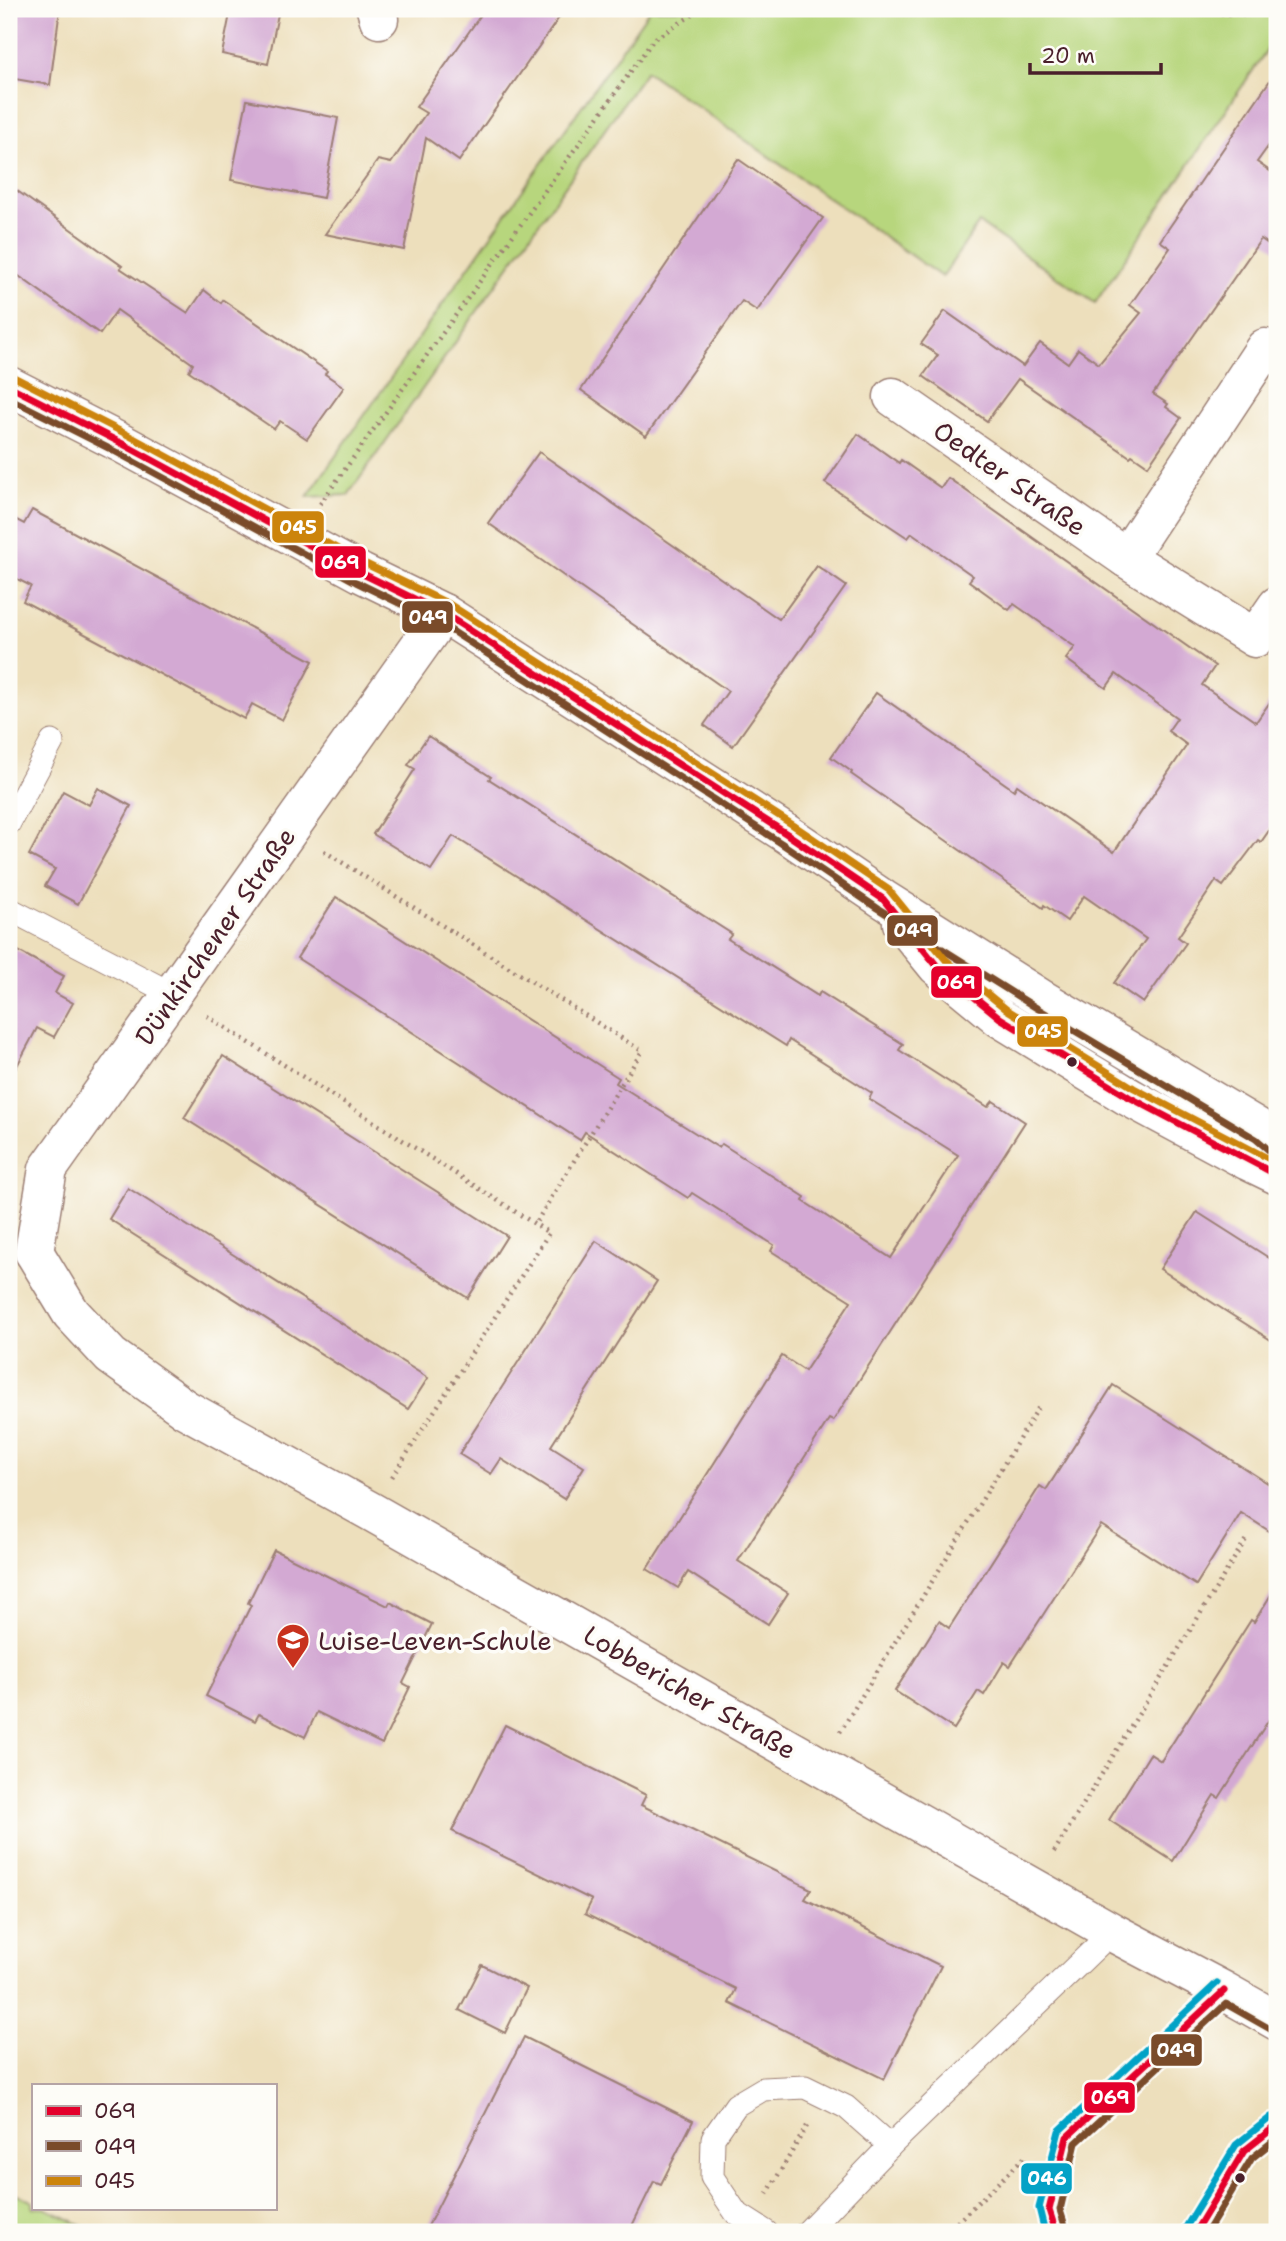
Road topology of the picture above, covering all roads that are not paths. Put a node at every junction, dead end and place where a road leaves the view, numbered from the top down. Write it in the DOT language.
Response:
graph roads {
  1 [pos="1277,356"];
  2 [pos="9,386"];
  3 [pos="893,397"];
  4 [pos="1126,558"];
  5 [pos="1277,606"];
  6 [pos="443,613"];
  7 [pos="52,742"];
  8 [pos="9,823"];
  9 [pos="883,899"];
  10 [pos="9,909"];
  11 [pos="174,995"];
  12 [pos="1277,1143"];
  13 [pos="1277,1175"];
  14 [pos="21,1253"];
  15 [pos="1112,1932"];
  16 [pos="1224,1990"];
  17 [pos="1277,2021"];
  18 [pos="1277,2125"];
  19 [pos="890,2146"];
  20 [pos="758,2227"];
  21 [pos="807,2232"];
  22 [pos="1056,2232"];
  23 [pos="1195,2232"];
  1 -- 4 [label="street"];
  2 -- 6 [label="street"];
  3 -- 4 [label="street, Oedter Straße"];
  4 -- 5 [label="street, Oedter Straße"];
  6 -- 9 [label="street"];
  6 -- 11 [label="street, Dünkirchener Straße"];
  7 -- 8 [label="lane"];
  9 -- 12 [label="street"];
  9 -- 13 [label="street"];
  10 -- 11 [label="lane"];
  11 -- 14 [label="street, Dünkirchener Straße"];
  14 -- 15 [label="street, Lobbericher Straße"];
  15 -- 16 [label="street, Lobbericher Straße"];
  15 -- 19 [label="lane"];
  16 -- 17 [label="street, Lobbericher Straße"];
  16 -- 22 [label="lane"];
  18 -- 23 [label="lane"];
  19 -- 20 [label="lane"];
  19 -- 21 [label="lane"];
}
